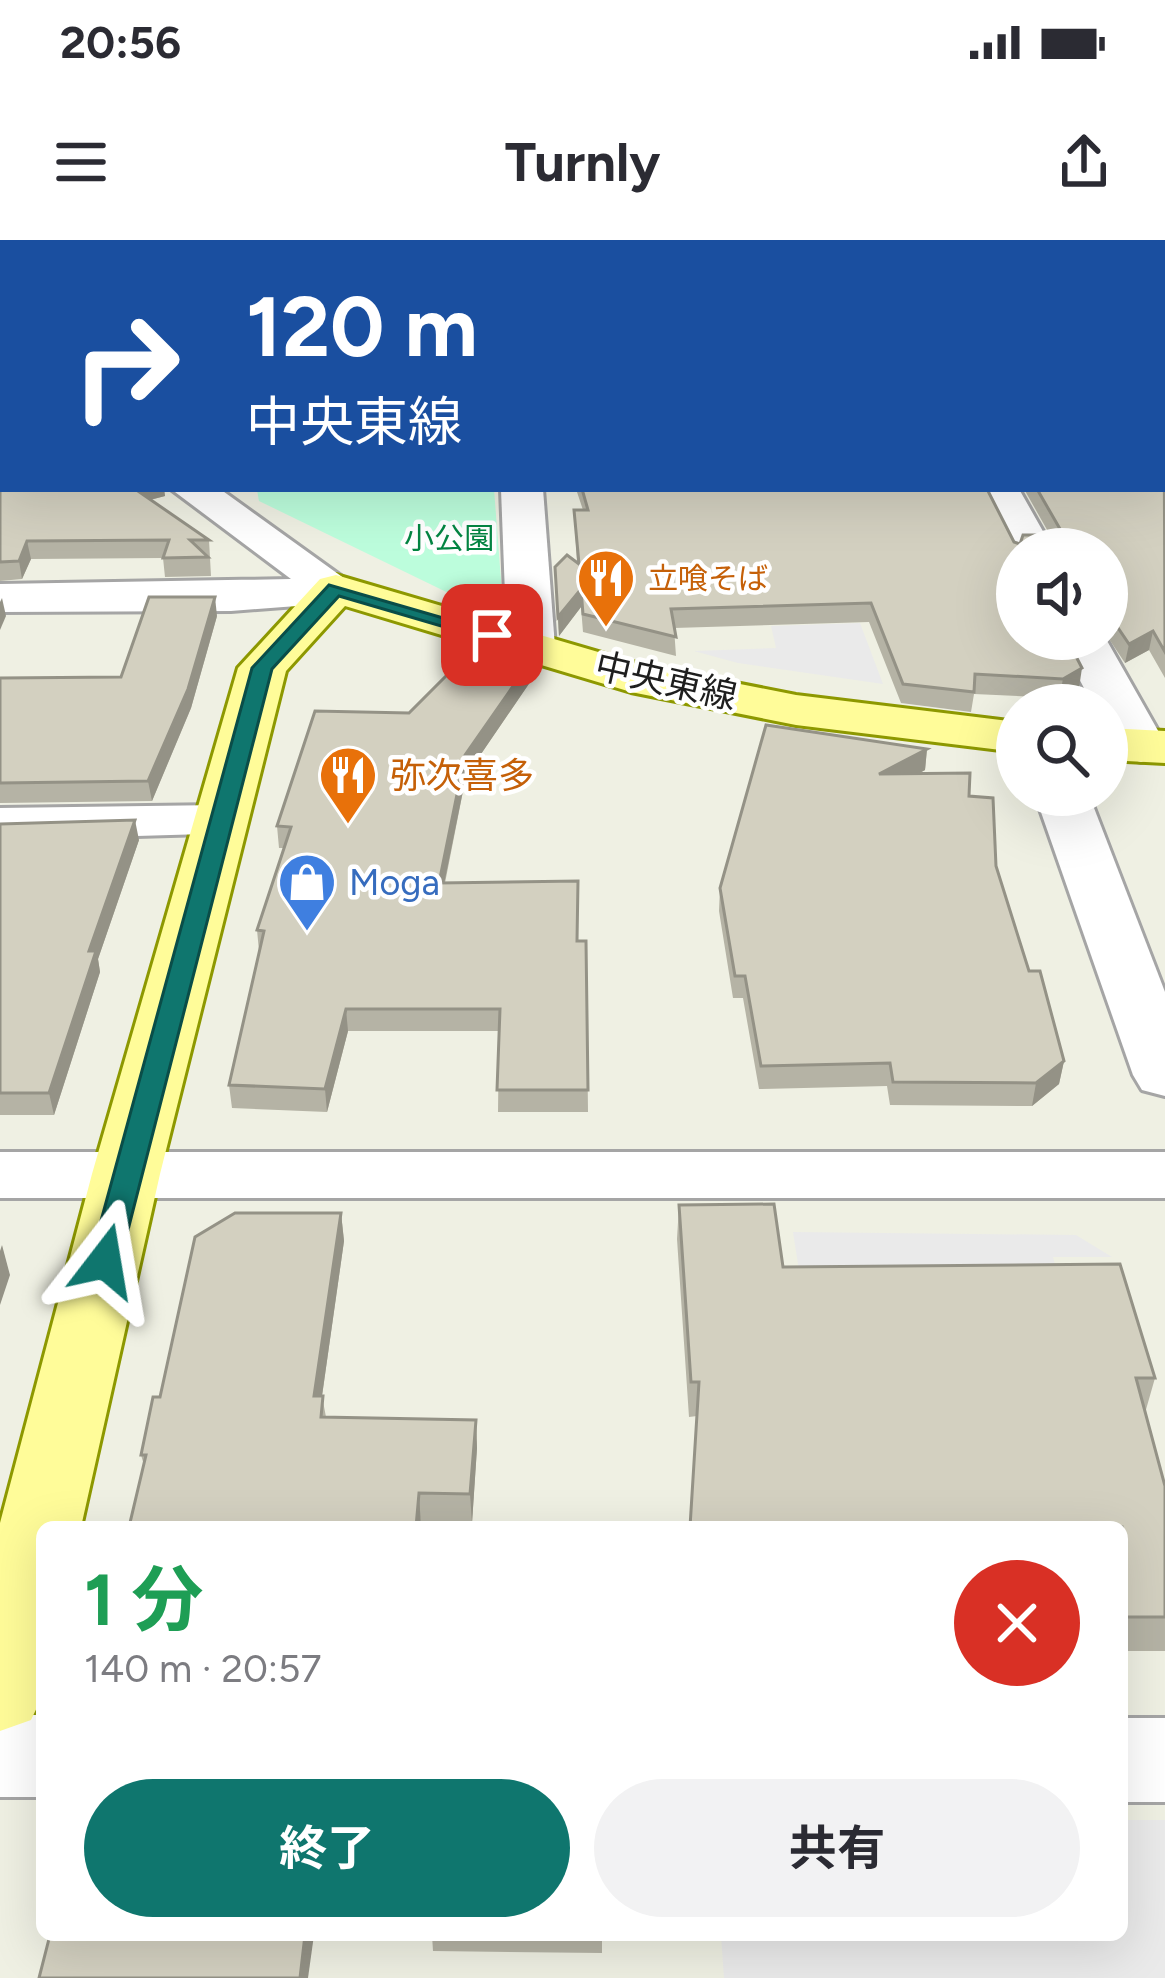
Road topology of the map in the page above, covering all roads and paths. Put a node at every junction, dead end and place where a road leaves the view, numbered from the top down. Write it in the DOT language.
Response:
graph roads {
  1 [pos="199,492"];
  2 [pos="522,492"];
  3 [pos="1000,492"];
  4 [pos="1019,528"];
  5 [pos="336,589"];
  6 [pos="0,598"];
  7 [pos="531,647"];
  8 [pos="1093,660"];
  9 [pos="996,734"];
  10 [pos="1138,745"];
  11 [pos="1071,816"];
  12 [pos="220,821"];
  13 [pos="0,824"];
  14 [pos="1165,1075"];
  15 [pos="125,1174"];
  16 [pos="1165,1174"];
  17 [pos="0,1175"];
  18 [pos="41,1521"];
  19 [pos="36,1543"];
  20 [pos="0,1692"];
  21 [pos="0,1756"];
  22 [pos="36,1756"];
  23 [pos="1128,1760"];
  24 [pos="1165,1760"];
  1 -- 5 [label="street"];
  2 -- 7 [label="street"];
  3 -- 4 [label="street"];
  5 -- 6 [label="street"];
  5 -- 7 [label="main road, 中央東線"];
  5 -- 12 [label="main road"];
  7 -- 9 [label="main road, 中央東線"];
  8 -- 10 [label="street"];
  11 -- 14 [label="street"];
  12 -- 13 [label="street"];
  12 -- 15 [label="main road"];
  15 -- 16 [label="street"];
  15 -- 17 [label="street"];
  15 -- 18 [label="main road"];
  19 -- 20 [label="main road"];
  21 -- 22 [label="street"];
  23 -- 24 [label="street"];
}
